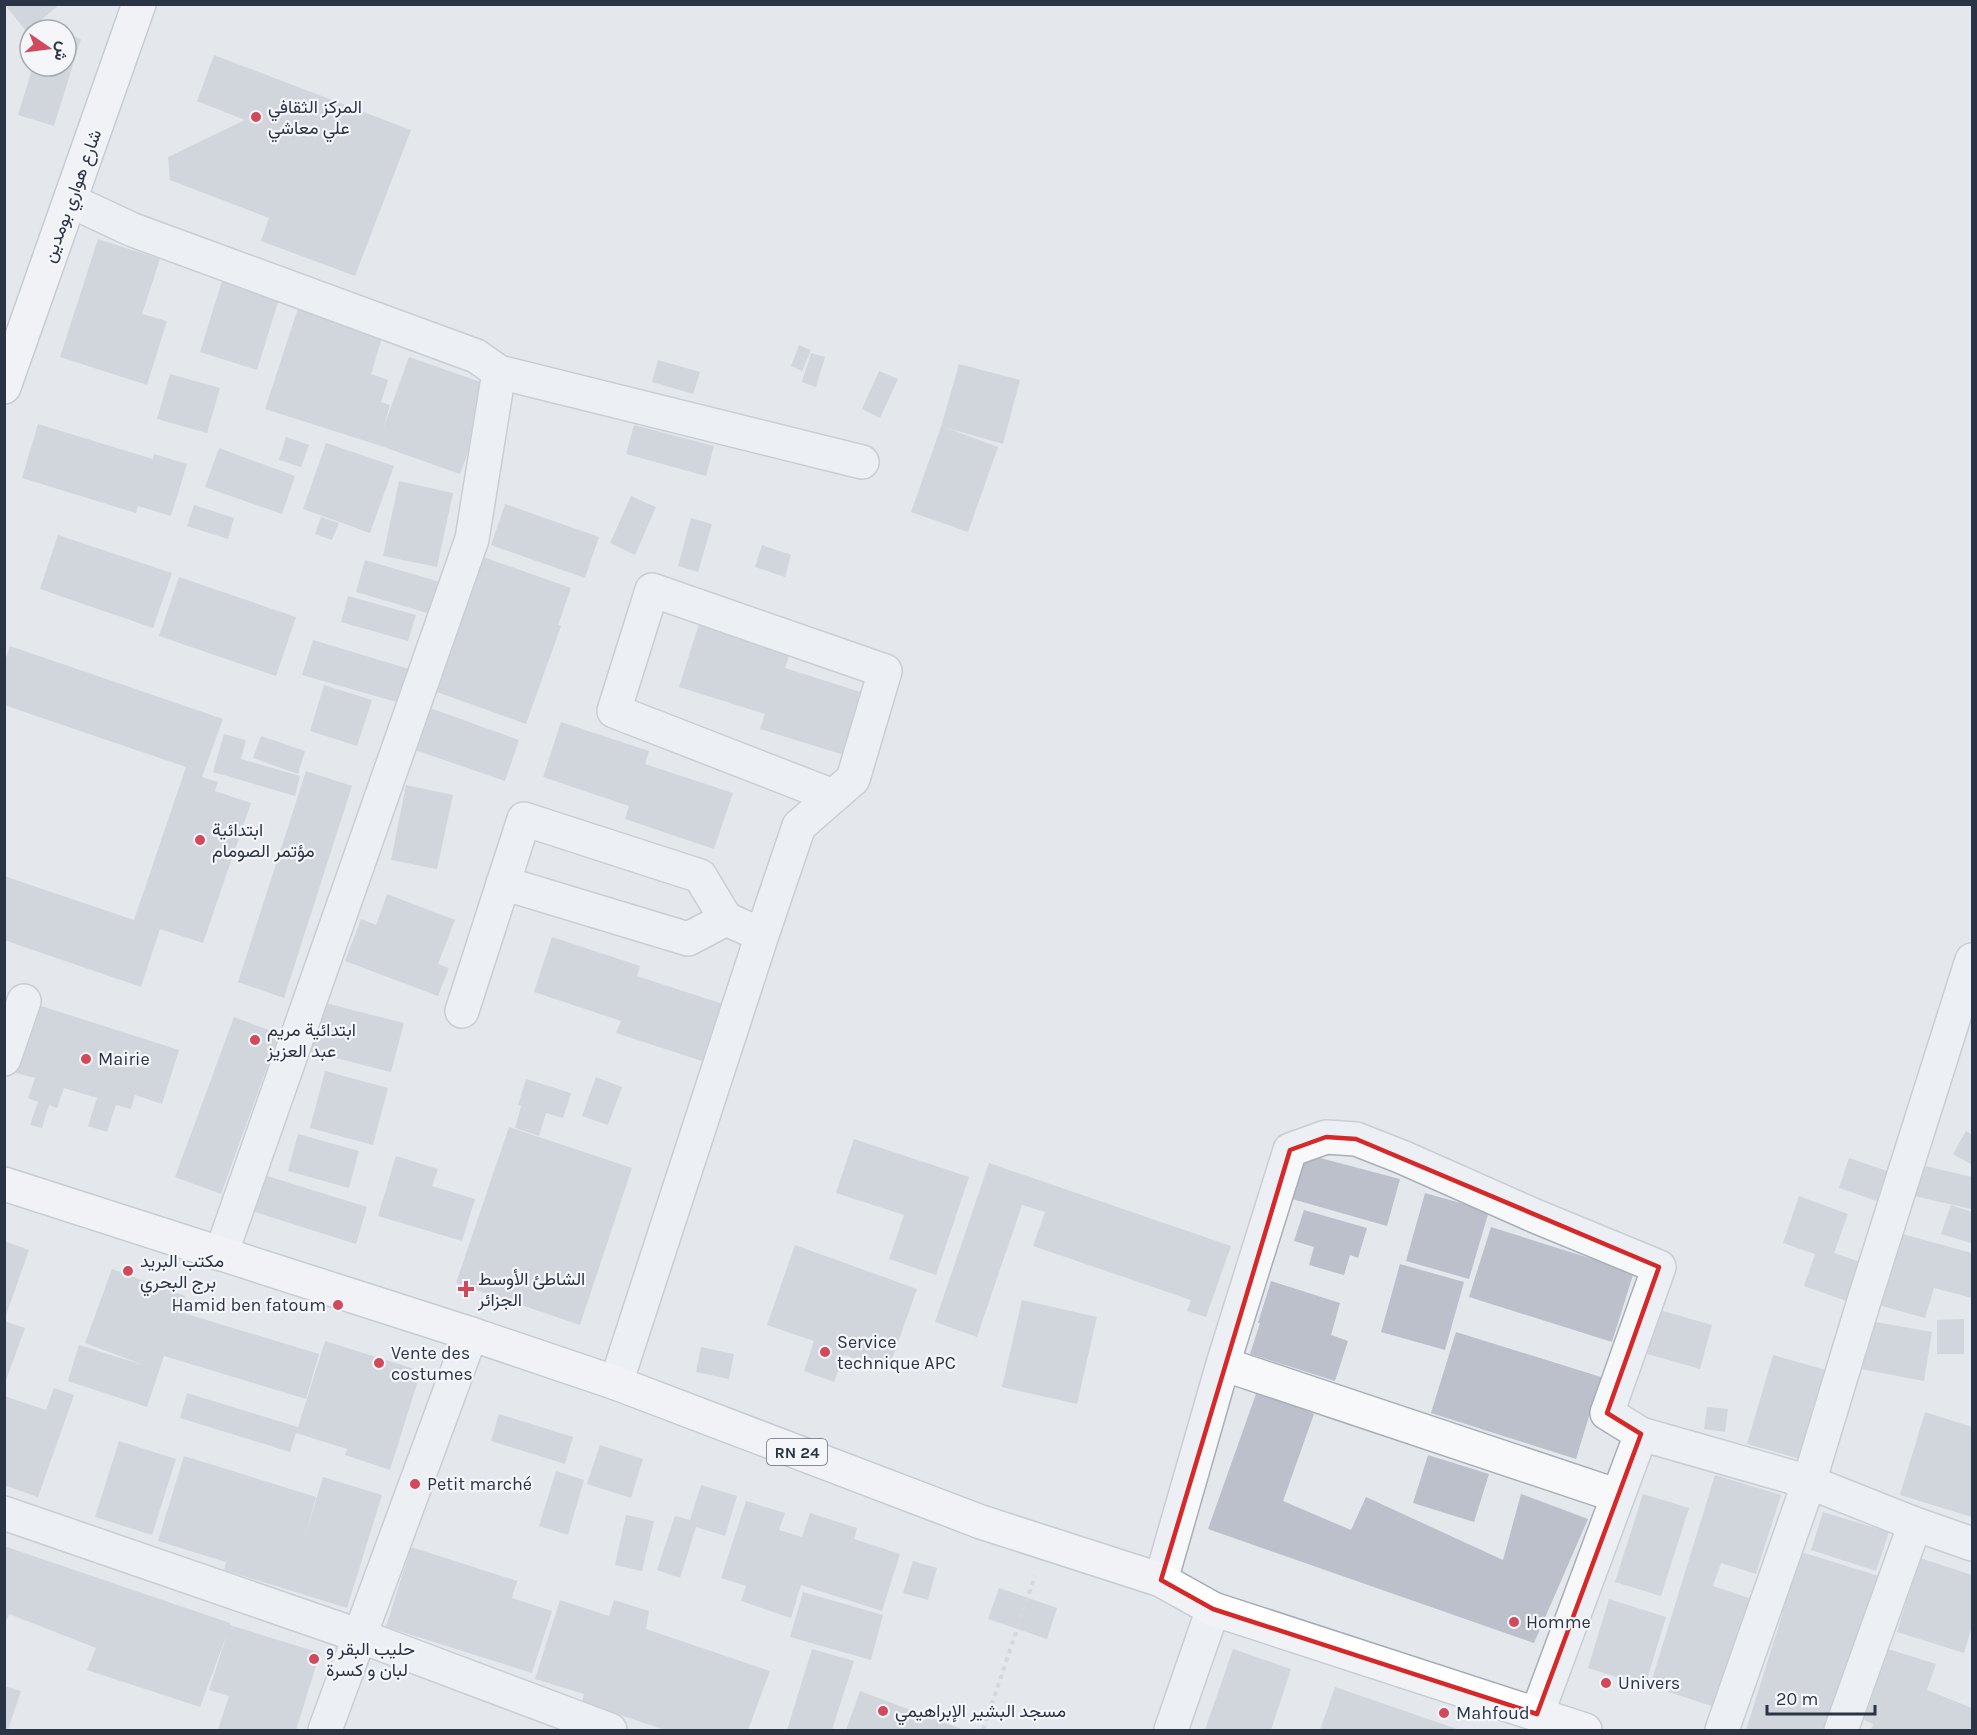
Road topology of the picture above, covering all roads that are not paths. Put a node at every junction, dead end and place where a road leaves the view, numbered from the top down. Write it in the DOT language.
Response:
graph roads {
  1 [pos="139,4"];
  2 [pos="71,201"];
  3 [pos="499,372"];
  4 [pos="4,387"];
  5 [pos="862,462"];
  6 [pos="833,796"];
  7 [pos="503,883"];
  8 [pos="726,919"];
  9 [pos="762,935"];
  10 [pos="1972,960"];
  11 [pos="24,1001"];
  12 [pos="462,1011"];
  13 [pos="4,1059"];
  14 [pos="4,1184"];
  15 [pos="221,1254"];
  16 [pos="471,1334"];
  17 [pos="1223,1364"];
  18 [pos="616,1383"];
  19 [pos="1641,1434"];
  20 [pos="1809,1482"];
  21 [pos="1618,1496"];
  22 [pos="4,1513"];
  23 [pos="1914,1524"];
  24 [pos="1972,1544"];
  25 [pos="1161,1580"];
  26 [pos="1212,1609"];
  27 [pos="360,1636"];
  28 [pos="1538,1714"];
  29 [pos="325,1731"];
  30 [pos="610,1731"];
  31 [pos="1171,1731"];
  32 [pos="1585,1731"];
  33 [pos="1722,1731"];
  34 [pos="1841,1731"];
  1 -- 2 [label="main road, شارع هواري بومدين"];
  2 -- 3 [label="street"];
  2 -- 4 [label="main road, شارع هواري بومدين"];
  3 -- 5 [label="street"];
  3 -- 15 [label="street"];
  6 -- 6 [label="street"];
  6 -- 9 [label="street"];
  7 -- 8 [label="street"];
  7 -- 8 [label="street"];
  7 -- 12 [label="street"];
  8 -- 9 [label="street"];
  9 -- 18 [label="street"];
  10 -- 20 [label="street"];
  11 -- 13 [label="street"];
  14 -- 15 [label="main road, RN 24"];
  15 -- 16 [label="main road, RN 24"];
  16 -- 18 [label="main road, RN 24"];
  16 -- 27 [label="street"];
  17 -- 19 [label="street"];
  17 -- 21 [label="street"];
  17 -- 25 [label="street"];
  18 -- 25 [label="main road, RN 24"];
  19 -- 20 [label="street"];
  19 -- 21 [label="street"];
  20 -- 23 [label="street"];
  20 -- 33 [label="street"];
  21 -- 28 [label="street"];
  22 -- 27 [label="street"];
  23 -- 24 [label="street"];
  23 -- 34 [label="street"];
  25 -- 26 [label="main road, RN 24"];
  26 -- 28 [label="main road, RN 24"];
  26 -- 31 [label="street"];
  27 -- 29 [label="street"];
  27 -- 30 [label="street"];
  28 -- 32 [label="main road, RN 24"];
}
